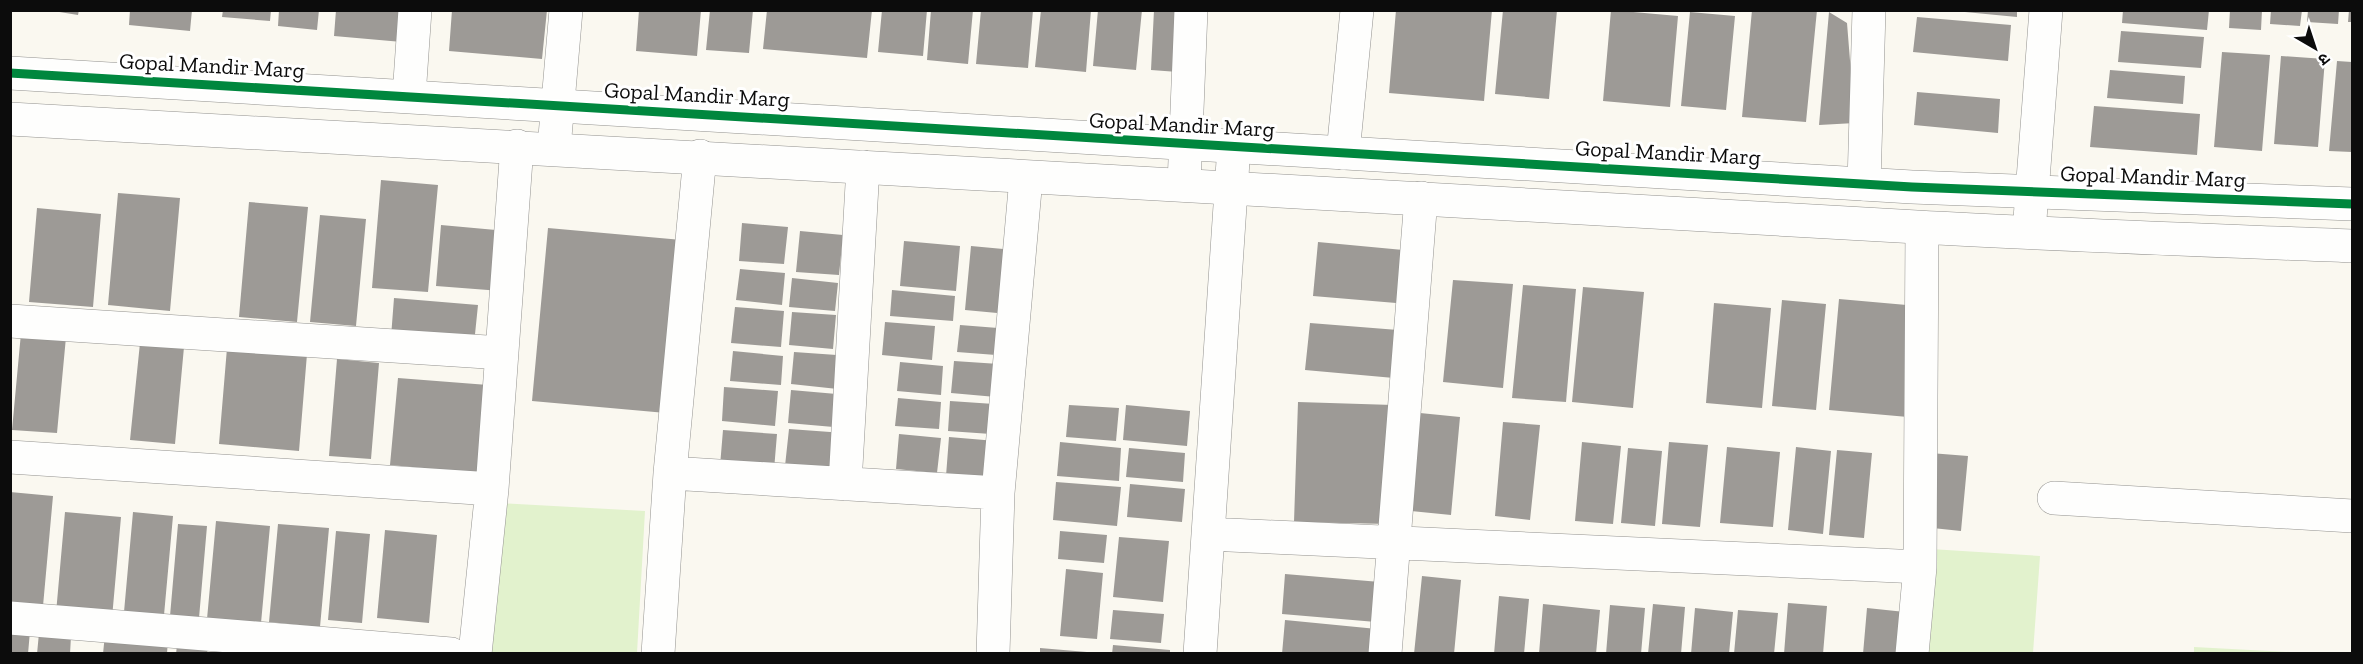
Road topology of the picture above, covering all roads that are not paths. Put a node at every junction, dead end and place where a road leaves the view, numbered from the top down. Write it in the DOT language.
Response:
graph roads {
  1 [pos="416,10"];
  2 [pos="566,10"];
  3 [pos="1191,10"];
  4 [pos="1357,10"];
  5 [pos="1869,10"];
  6 [pos="2046,10"];
  7 [pos="10,72"];
  8 [pos="409,96"];
  9 [pos="558,105"];
  10 [pos="10,119"];
  11 [pos="1185,143"];
  12 [pos="516,146"];
  13 [pos="1234,146"];
  14 [pos="554,148"];
  15 [pos="1343,153"];
  16 [pos="700,156"];
  17 [pos="863,167"];
  18 [pos="1026,178"];
  19 [pos="1864,184"];
  20 [pos="1184,185"];
  21 [pos="1231,187"];
  22 [pos="2032,191"];
  23 [pos="1421,198"];
  24 [pos="2352,204"];
  25 [pos="1922,228"];
  26 [pos="2030,232"];
  27 [pos="2352,246"];
  28 [pos="10,321"];
  29 [pos="502,353"];
  30 [pos="10,457"];
  31 [pos="670,473"];
  32 [pos="845,484"];
  33 [pos="492,489"];
  34 [pos="998,493"];
  35 [pos="2054,498"];
  36 [pos="2352,516"];
  37 [pos="1208,534"];
  38 [pos="1394,543"];
  39 [pos="1920,567"];
  40 [pos="10,618"];
  41 [pos="451,654"];
  42 [pos="475,654"];
  43 [pos="658,654"];
  44 [pos="993,654"];
  45 [pos="1200,654"];
  46 [pos="1385,654"];
  47 [pos="1912,654"];
  1 -- 8 [label="street"];
  2 -- 9 [label="street"];
  3 -- 11 [label="street"];
  4 -- 15 [label="street"];
  5 -- 19 [label="street"];
  6 -- 22 [label="street"];
  7 -- 8 [label="street, Gopal Mandir Marg"];
  8 -- 9 [label="street, Gopal Mandir Marg"];
  9 -- 11 [label="street, Gopal Mandir Marg"];
  9 -- 14 [label="street"];
  10 -- 12 [label="street"];
  11 -- 13 [label="street, Gopal Mandir Marg"];
  11 -- 20 [label="street"];
  12 -- 14 [label="street"];
  12 -- 29 [label="street"];
  13 -- 15 [label="street, Gopal Mandir Marg"];
  13 -- 21 [label="street"];
  14 -- 16 [label="street"];
  15 -- 19 [label="street, Gopal Mandir Marg"];
  16 -- 17 [label="street"];
  16 -- 31 [label="street"];
  17 -- 18 [label="street"];
  17 -- 32 [label="street"];
  18 -- 20 [label="street"];
  18 -- 34 [label="street"];
  19 -- 22 [label="street, Gopal Mandir Marg"];
  20 -- 21 [label="street"];
  21 -- 23 [label="street"];
  21 -- 37 [label="street"];
  22 -- 24 [label="street, Gopal Mandir Marg"];
  22 -- 26 [label="street"];
  23 -- 25 [label="street"];
  23 -- 38 [label="street"];
  25 -- 26 [label="street"];
  25 -- 39 [label="street"];
  26 -- 27 [label="street"];
  28 -- 29 [label="street"];
  29 -- 33 [label="street"];
  30 -- 33 [label="street"];
  31 -- 32 [label="street"];
  31 -- 43 [label="street"];
  32 -- 34 [label="street"];
  33 -- 42 [label="street"];
  34 -- 44 [label="street"];
  35 -- 36 [label="street"];
  37 -- 38 [label="street"];
  37 -- 45 [label="street"];
  38 -- 39 [label="street"];
  38 -- 46 [label="street"];
  39 -- 47 [label="street"];
  40 -- 41 [label="street"];
}
